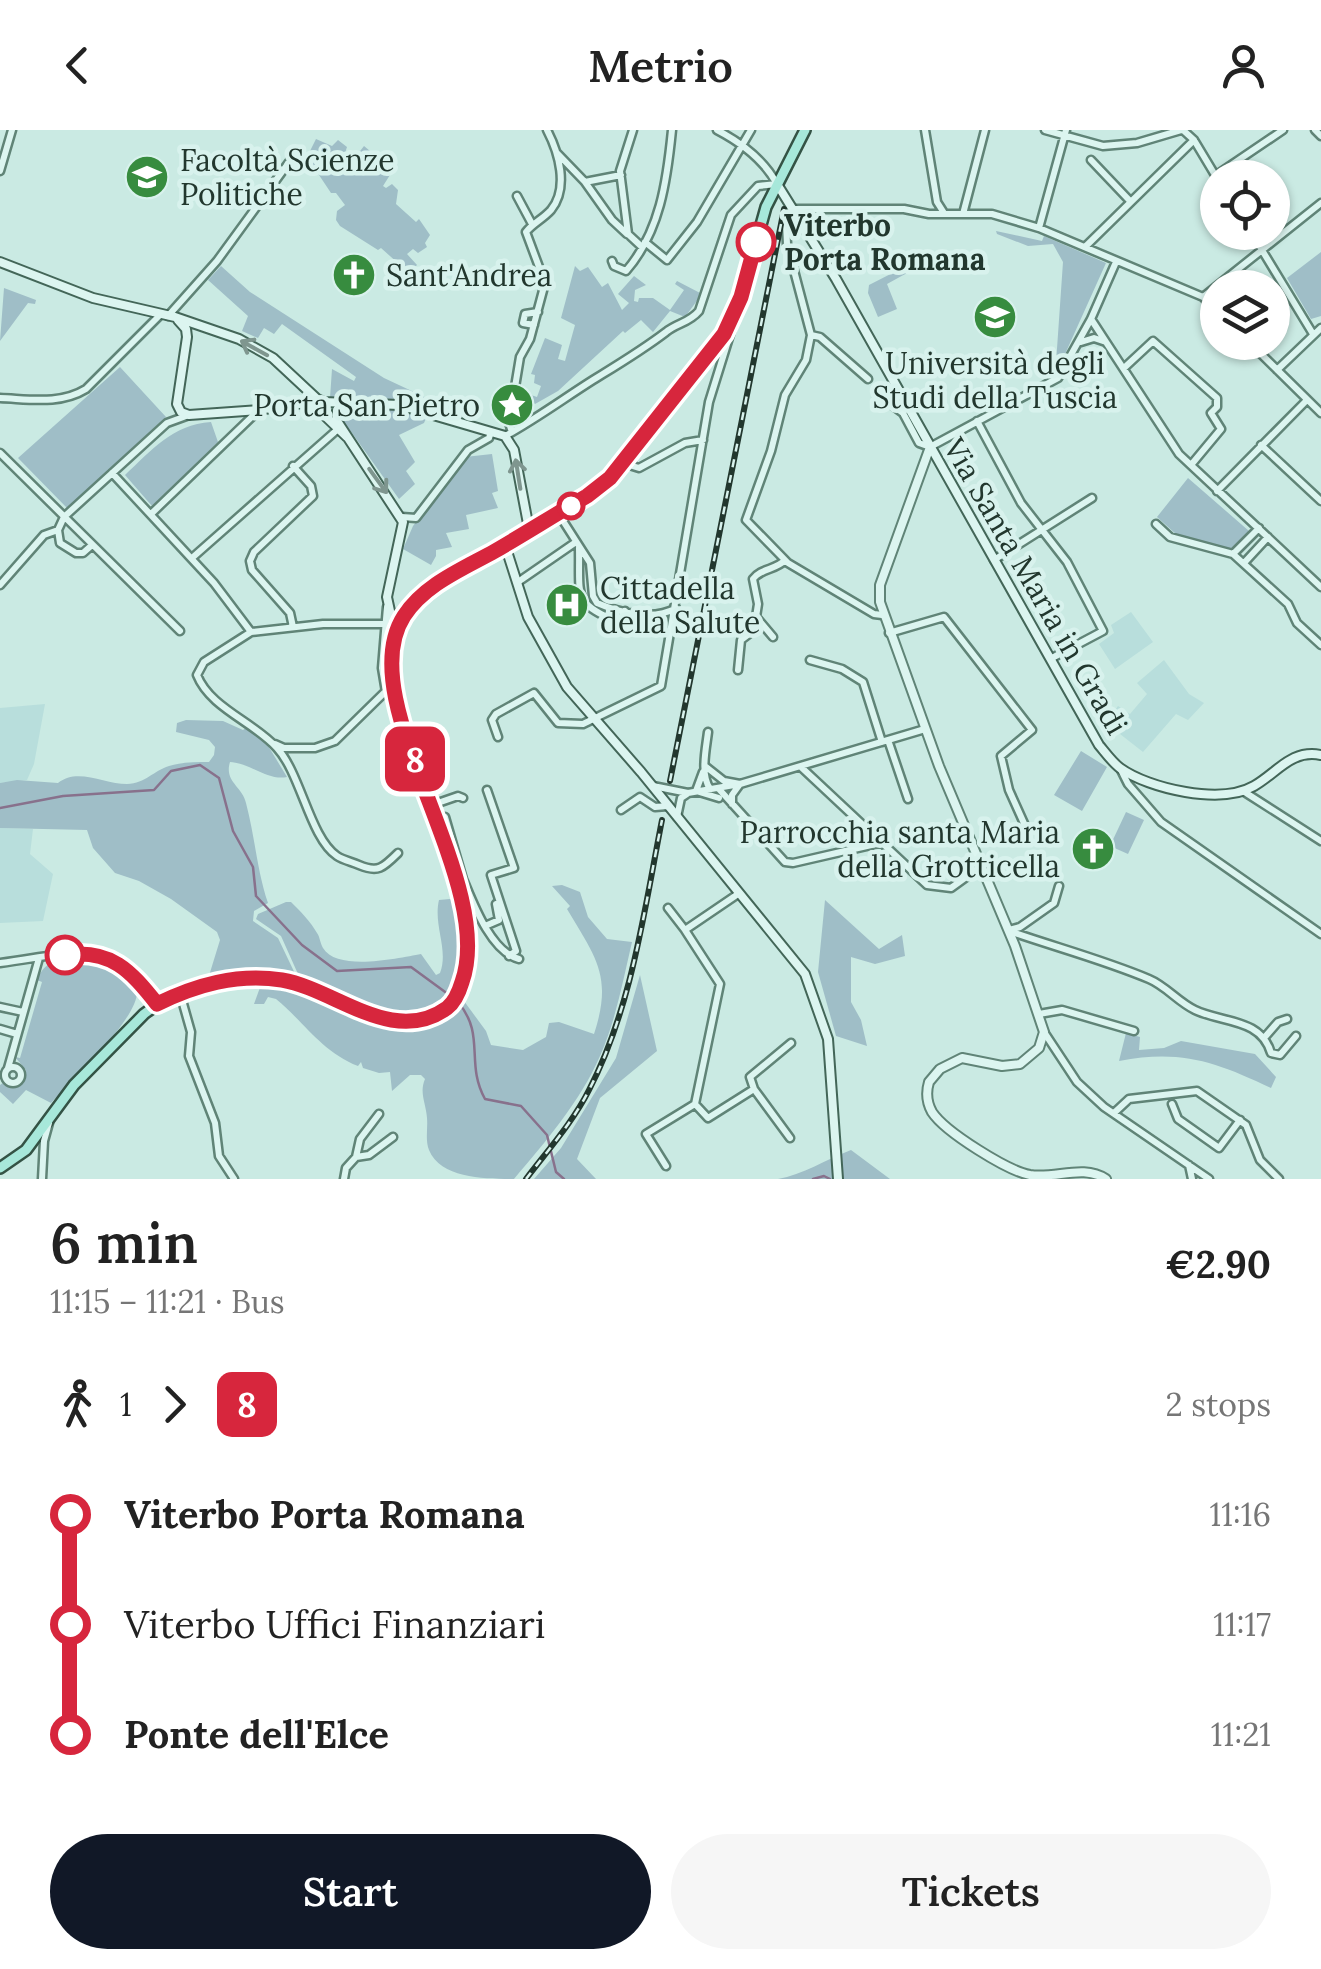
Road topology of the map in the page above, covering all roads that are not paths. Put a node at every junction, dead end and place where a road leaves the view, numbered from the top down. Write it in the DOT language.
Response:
graph roads {
  1 [pos="12,130"];
  2 [pos="547,130"];
  3 [pos="633,130"];
  4 [pos="672,130"];
  5 [pos="751,130"];
  6 [pos="805,130"];
  7 [pos="925,130"];
  8 [pos="985,130"];
  9 [pos="1045,130"];
  10 [pos="1182,130"];
  11 [pos="1283,130"];
  12 [pos="1316,130"];
  13 [pos="722,131"];
  14 [pos="1065,132"];
  15 [pos="1321,136"];
  16 [pos="1194,140"];
  17 [pos="743,145"];
  18 [pos="295,154"];
  19 [pos="558,157"];
  20 [pos="1090,160"];
  21 [pos="1206,160"];
  22 [pos="1241,160"];
  23 [pos="0,172"];
  24 [pos="621,175"];
  25 [pos="586,182"];
  26 [pos="777,184"];
  27 [pos="517,196"];
  28 [pos="1130,201"];
  29 [pos="1321,204"];
  30 [pos="793,209"];
  31 [pos="945,214"];
  32 [pos="963,214"];
  33 [pos="532,224"];
  34 [pos="1039,228"];
  35 [pos="1290,228"];
  36 [pos="628,234"];
  37 [pos="644,244"];
  38 [pos="1085,246"];
  39 [pos="1261,250"];
  40 [pos="1263,250"];
  41 [pos="612,261"];
  42 [pos="0,262"];
  43 [pos="1116,262"];
  44 [pos="1236,270"];
  45 [pos="1200,296"];
  46 [pos="740,301"];
  47 [pos="538,312"];
  48 [pos="168,316"];
  49 [pos="1091,319"];
  50 [pos="534,325"];
  51 [pos="205,327"];
  52 [pos="1321,328"];
  53 [pos="1313,334"];
  54 [pos="811,336"];
  55 [pos="187,337"];
  56 [pos="1108,344"];
  57 [pos="1076,347"];
  58 [pos="1267,360"];
  59 [pos="1124,368"];
  60 [pos="1277,370"];
  61 [pos="868,379"];
  62 [pos="296,381"];
  63 [pos="0,398"];
  64 [pos="884,398"];
  65 [pos="1306,401"];
  66 [pos="294,403"];
  67 [pos="346,403"];
  68 [pos="176,404"];
  69 [pos="258,410"];
  70 [pos="1321,413"];
  71 [pos="189,415"];
  72 [pos="977,421"];
  73 [pos="167,424"];
  74 [pos="338,429"];
  75 [pos="491,432"];
  76 [pos="509,434"];
  77 [pos="346,437"];
  78 [pos="703,440"];
  79 [pos="1261,446"];
  80 [pos="930,447"];
  81 [pos="0,453"];
  82 [pos="623,462"];
  83 [pos="1191,465"];
  84 [pos="293,466"];
  85 [pos="112,473"];
  86 [pos="1217,490"];
  87 [pos="1092,498"];
  88 [pos="1321,501"];
  89 [pos="558,513"];
  90 [pos="150,514"];
  91 [pos="401,516"];
  92 [pos="64,518"];
  93 [pos="1156,524"];
  94 [pos="1259,528"];
  95 [pos="530,529"];
  96 [pos="58,530"];
  97 [pos="1042,530"];
  98 [pos="1268,536"];
  99 [pos="578,544"];
  100 [pos="92,545"];
  101 [pos="505,545"];
  102 [pos="1233,554"];
  103 [pos="192,558"];
  104 [pos="785,560"];
  105 [pos="994,560"];
  106 [pos="1244,563"];
  107 [pos="518,582"];
  108 [pos="0,584"];
  109 [pos="1321,587"];
  110 [pos="387,606"];
  111 [pos="411,607"];
  112 [pos="676,608"];
  113 [pos="625,610"];
  114 [pos="882,615"];
  115 [pos="756,617"];
  116 [pos="385,624"];
  117 [pos="293,628"];
  118 [pos="180,631"];
  119 [pos="251,632"];
  120 [pos="889,633"];
  121 [pos="395,634"];
  122 [pos="773,637"];
  123 [pos="1321,645"];
  124 [pos="1052,658"];
  125 [pos="810,660"];
  126 [pos="738,670"];
  127 [pos="390,692"];
  128 [pos="596,719"];
  129 [pos="925,728"];
  130 [pos="708,732"];
  131 [pos="498,738"];
  132 [pos="885,741"];
  133 [pos="274,744"];
  134 [pos="1321,755"];
  135 [pos="817,762"];
  136 [pos="705,766"];
  137 [pos="1119,767"];
  138 [pos="801,771"];
  139 [pos="713,774"];
  140 [pos="1140,778"];
  141 [pos="814,780"];
  142 [pos="740,784"];
  143 [pos="654,786"];
  144 [pos="714,789"];
  145 [pos="487,790"];
  146 [pos="1243,791"];
  147 [pos="1134,792"];
  148 [pos="686,793"];
  149 [pos="463,798"];
  150 [pos="719,798"];
  151 [pos="908,800"];
  152 [pos="666,803"];
  153 [pos="430,806"];
  154 [pos="732,806"];
  155 [pos="621,810"];
  156 [pos="445,817"];
  157 [pos="678,819"];
  158 [pos="1027,830"];
  159 [pos="1321,841"];
  160 [pos="881,842"];
  161 [pos="398,854"];
  162 [pos="980,867"];
  163 [pos="459,880"];
  164 [pos="1060,886"];
  165 [pos="491,888"];
  166 [pos="738,894"];
  167 [pos="668,908"];
  168 [pos="485,926"];
  169 [pos="685,930"];
  170 [pos="1008,930"];
  171 [pos="1321,934"];
  172 [pos="509,956"];
  173 [pos="39,958"];
  174 [pos="519,958"];
  175 [pos="0,963"];
  176 [pos="180,994"];
  177 [pos="157,1004"];
  178 [pos="0,1007"];
  179 [pos="24,1012"];
  180 [pos="1038,1014"];
  181 [pos="1287,1019"];
  182 [pos="0,1029"];
  183 [pos="1134,1031"];
  184 [pos="1044,1032"];
  185 [pos="17,1034"];
  186 [pos="1296,1036"];
  187 [pos="1264,1038"];
  188 [pos="791,1043"];
  189 [pos="8,1068"];
  190 [pos="754,1088"];
  191 [pos="695,1104"];
  192 [pos="1172,1104"];
  193 [pos="52,1112"];
  194 [pos="1114,1113"];
  195 [pos="379,1114"];
  196 [pos="1240,1120"];
  197 [pos="393,1137"];
  198 [pos="790,1138"];
  199 [pos="356,1157"];
  200 [pos="1188,1164"];
  201 [pos="666,1166"];
  202 [pos="0,1168"];
  203 [pos="42,1179"];
  204 [pos="234,1179"];
  205 [pos="344,1179"];
  206 [pos="838,1179"];
  207 [pos="1106,1179"];
  208 [pos="1192,1179"];
  209 [pos="1209,1179"];
  210 [pos="1279,1179"];
  1 -- 23 [label="street"];
  2 -- 19 [label="street"];
  3 -- 24 [label="street"];
  4 -- 37 [label="street"];
  5 -- 17 [label="street"];
  6 -- 26 [label="main road"];
  7 -- 31 [label="street"];
  8 -- 32 [label="street"];
  9 -- 14 [label="street"];
  10 -- 14 [label="street"];
  10 -- 16 [label="street"];
  11 -- 22 [label="street"];
  12 -- 15 [label="street"];
  13 -- 17 [label="street"];
  14 -- 34 [label="street"];
  16 -- 21 [label="street"];
  16 -- 28 [label="street"];
  17 -- 26 [label="street"];
  17 -- 37 [label="street"];
  18 -- 48 [label="street"];
  19 -- 25 [label="street"];
  19 -- 33 [label="street"];
  20 -- 28 [label="street"];
  24 -- 25 [label="street"];
  24 -- 36 [label="street"];
  25 -- 36 [label="street"];
  26 -- 30 [label="main road, Via Santa Maria in Gradi"];
  26 -- 46 [label="main road"];
  26 -- 76 [label="street"];
  27 -- 33 [label="street"];
  28 -- 38 [label="street"];
  29 -- 35 [label="street"];
  30 -- 31 [label="street"];
  30 -- 54 [label="street"];
  30 -- 80 [label="main road, Via Santa Maria in Gradi"];
  31 -- 32 [label="street"];
  32 -- 34 [label="street"];
  33 -- 47 [label="street"];
  34 -- 38 [label="street"];
  36 -- 37 [label="street"];
  37 -- 41 [label="street"];
  38 -- 43 [label="street"];
  39 -- 44 [label="street"];
  40 -- 53 [label="street"];
  42 -- 48 [label="main road"];
  43 -- 45 [label="street"];
  43 -- 49 [label="street"];
  46 -- 78 [label="street"];
  46 -- 82 [label="main road"];
  47 -- 50 [label="street"];
  47 -- 50 [label="street"];
  48 -- 51 [label="main road"];
  48 -- 55 [label="main road"];
  48 -- 63 [label="street"];
  49 -- 56 [label="street"];
  49 -- 57 [label="street"];
  50 -- 76 [label="street"];
  51 -- 55 [label="main road"];
  62 -- 51 [label="main road, one-way"];
  52 -- 53 [label="street"];
  53 -- 60 [label="street"];
  54 -- 61 [label="street"];
  54 -- 104 [label="street"];
  55 -- 68 [label="main road"];
  56 -- 57 [label="street"];
  56 -- 59 [label="street"];
  57 -- 72 [label="street"];
  58 -- 60 [label="street"];
  59 -- 83 [label="street"];
  59 -- 83 [label="street"];
  60 -- 65 [label="street"];
  62 -- 66 [label="main road"];
  62 -- 67 [label="main road"];
  64 -- 80 [label="street"];
  65 -- 70 [label="street"];
  65 -- 79 [label="street"];
  66 -- 69 [label="main road"];
  66 -- 74 [label="main road"];
  67 -- 75 [label="main road"];
  67 -- 77 [label="main road"];
  68 -- 71 [label="main road"];
  68 -- 73 [label="street"];
  69 -- 71 [label="main road"];
  69 -- 90 [label="street"];
  71 -- 73 [label="street"];
  72 -- 80 [label="street"];
  72 -- 97 [label="street"];
  73 -- 85 [label="street"];
  74 -- 77 [label="main road"];
  74 -- 84 [label="street"];
  75 -- 76 [label="main road"];
  75 -- 91 [label="street"];
  95 -- 76 [label="main road, one-way"];
  77 -- 91 [label="main road, one-way"];
  78 -- 82 [label="street"];
  78 -- 112 [label="street"];
  79 -- 86 [label="street"];
  79 -- 88 [label="street"];
  80 -- 105 [label="main road, Via Santa Maria in Gradi"];
  80 -- 114 [label="main road"];
  81 -- 92 [label="street"];
  82 -- 89 [label="main road"];
  83 -- 86 [label="street"];
  84 -- 103 [label="street"];
  84 -- 117 [label="street"];
  85 -- 90 [label="street"];
  85 -- 92 [label="street"];
  86 -- 94 [label="street"];
  87 -- 97 [label="street"];
  89 -- 95 [label="main road"];
  89 -- 99 [label="street"];
  90 -- 103 [label="street"];
  91 -- 110 [label="main road"];
  92 -- 96 [label="street"];
  92 -- 100 [label="street"];
  93 -- 102 [label="street"];
  94 -- 98 [label="street"];
  94 -- 102 [label="street"];
  95 -- 101 [label="main road"];
  96 -- 100 [label="street"];
  96 -- 108 [label="street"];
  97 -- 105 [label="street"];
  97 -- 124 [label="street"];
  98 -- 106 [label="street"];
  98 -- 109 [label="street"];
  99 -- 107 [label="street"];
  99 -- 113 [label="street"];
  99 -- 113 [label="street"];
  100 -- 118 [label="street"];
  101 -- 107 [label="main road"];
  101 -- 111 [label="main road"];
  102 -- 106 [label="street"];
  103 -- 119 [label="street"];
  104 -- 114 [label="street"];
  104 -- 115 [label="street"];
  105 -- 124 [label="main road, Via Santa Maria in Gradi"];
  106 -- 123 [label="street"];
  107 -- 128 [label="main road"];
  110 -- 111 [label="main road"];
  110 -- 116 [label="street"];
  110 -- 121 [label="main road"];
  111 -- 121 [label="main road"];
  112 -- 113 [label="street"];
  112 -- 128 [label="street"];
  114 -- 120 [label="main road"];
  115 -- 122 [label="street"];
  115 -- 126 [label="street"];
  116 -- 117 [label="street"];
  116 -- 127 [label="street"];
  117 -- 119 [label="street"];
  119 -- 133 [label="street"];
  120 -- 129 [label="main road"];
  120 -- 158 [label="street"];
  121 -- 127 [label="main road"];
  124 -- 137 [label="main road, Via Santa Maria in Gradi"];
  125 -- 132 [label="street"];
  127 -- 133 [label="street"];
  127 -- 153 [label="main road"];
  128 -- 131 [label="street"];
  128 -- 143 [label="main road"];
  129 -- 132 [label="street"];
  129 -- 162 [label="main road"];
  130 -- 136 [label="street"];
  132 -- 135 [label="street"];
  132 -- 151 [label="street"];
  133 -- 161 [label="street"];
  134 -- 146 [label="main road"];
  135 -- 138 [label="street"];
  135 -- 141 [label="street"];
  136 -- 139 [label="street"];
  136 -- 144 [label="street"];
  136 -- 148 [label="street"];
  137 -- 140 [label="main road, Via Santa Maria in Gradi"];
  137 -- 147 [label="street"];
  138 -- 141 [label="street"];
  138 -- 142 [label="street"];
  139 -- 142 [label="street"];
  139 -- 144 [label="street"];
  140 -- 146 [label="main road, Via Santa Maria in Gradi"];
  140 -- 147 [label="street"];
  141 -- 160 [label="street"];
  142 -- 144 [label="street"];
  142 -- 154 [label="street"];
  143 -- 148 [label="street"];
  143 -- 152 [label="main road"];
  144 -- 148 [label="street"];
  144 -- 150 [label="street"];
  144 -- 154 [label="street"];
  145 -- 172 [label="street"];
  146 -- 159 [label="street"];
  147 -- 171 [label="street"];
  148 -- 150 [label="street"];
  148 -- 152 [label="street"];
  148 -- 157 [label="street"];
  149 -- 153 [label="street"];
  150 -- 154 [label="street"];
  152 -- 155 [label="street"];
  152 -- 157 [label="main road"];
  153 -- 163 [label="main road"];
  154 -- 160 [label="street"];
  156 -- 163 [label="street"];
  157 -- 166 [label="main road"];
  160 -- 162 [label="street"];
  162 -- 170 [label="main road"];
  163 -- 168 [label="street"];
  163 -- 176 [label="main road"];
  164 -- 170 [label="street"];
  165 -- 168 [label="street"];
  166 -- 169 [label="street"];
  166 -- 206 [label="main road"];
  167 -- 169 [label="street"];
  168 -- 172 [label="street"];
  169 -- 191 [label="street"];
  170 -- 180 [label="main road"];
  170 -- 187 [label="street"];
  172 -- 174 [label="street"];
  173 -- 175 [label="street"];
  173 -- 177 [label="street"];
  173 -- 179 [label="street"];
  176 -- 177 [label="main road"];
  176 -- 204 [label="street"];
  177 -- 193 [label="main road"];
  178 -- 179 [label="street"];
  179 -- 185 [label="street"];
  180 -- 183 [label="street"];
  180 -- 184 [label="main road"];
  181 -- 187 [label="street"];
  182 -- 185 [label="street"];
  184 -- 194 [label="street"];
  184 -- 207 [label="main road"];
  185 -- 189 [label="street"];
  186 -- 187 [label="street"];
  188 -- 190 [label="street"];
  190 -- 191 [label="street"];
  190 -- 198 [label="street"];
  191 -- 201 [label="street"];
  192 -- 196 [label="street"];
  193 -- 202 [label="main road"];
  193 -- 203 [label="street"];
  194 -- 196 [label="street"];
  194 -- 200 [label="street"];
  195 -- 199 [label="street"];
  196 -- 210 [label="street"];
  197 -- 199 [label="street"];
  199 -- 205 [label="street"];
  200 -- 208 [label="street"];
  200 -- 209 [label="street"];
}
